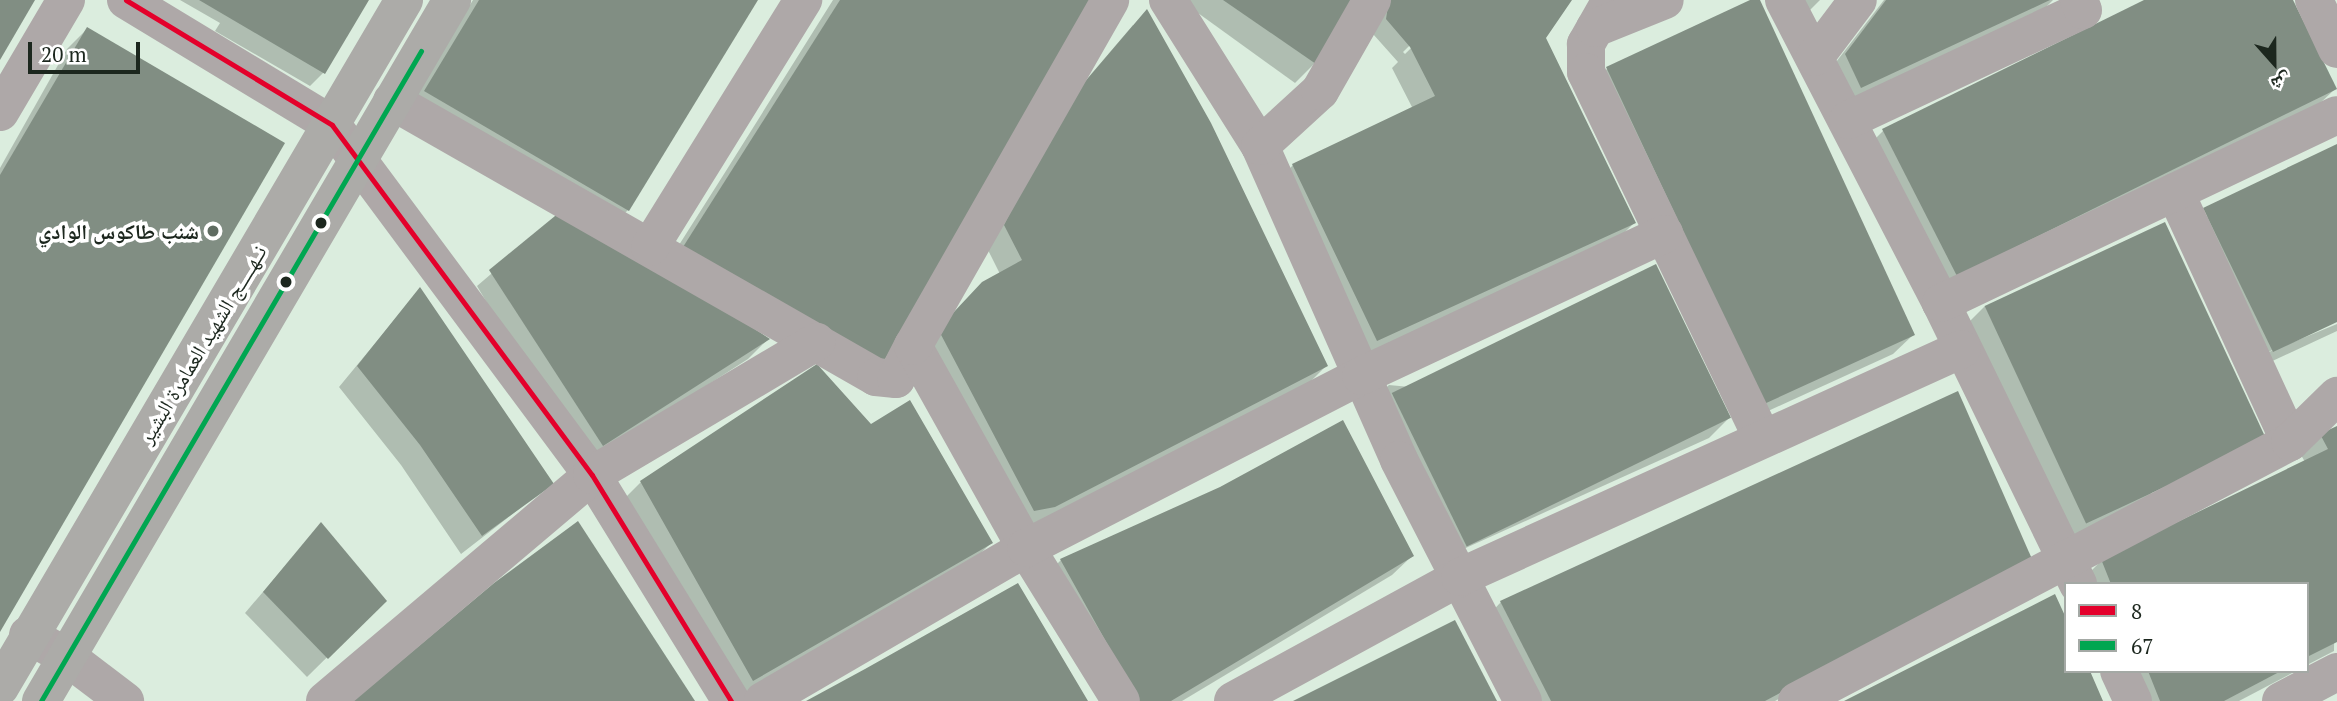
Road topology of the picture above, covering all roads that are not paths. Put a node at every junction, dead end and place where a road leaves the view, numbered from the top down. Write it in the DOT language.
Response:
graph roads {
  1 [pos="66,0"];
  2 [pos="126,0"];
  3 [pos="404,0"];
  4 [pos="452,0"];
  5 [pos="803,0"];
  6 [pos="1110,0"];
  7 [pos="1168,0"];
  8 [pos="1371,0"];
  9 [pos="1664,0"];
  10 [pos="1784,0"];
  11 [pos="1858,0"];
  12 [pos="2079,0"];
  13 [pos="2315,0"];
  14 [pos="1603,14"];
  15 [pos="2337,50"];
  16 [pos="1815,57"];
  17 [pos="392,101"];
  18 [pos="0,112"];
  19 [pos="2337,115"];
  20 [pos="1848,120"];
  21 [pos="331,125"];
  22 [pos="1260,146"];
  23 [pos="358,160"];
  24 [pos="2175,192"];
  25 [pos="1664,234"];
  26 [pos="650,247"];
  27 [pos="1941,303"];
  28 [pos="816,342"];
  29 [pos="913,346"];
  30 [pos="1962,349"];
  31 [pos="1361,376"];
  32 [pos="2337,396"];
  33 [pos="1762,439"];
  34 [pos="2290,442"];
  35 [pos="592,475"];
  36 [pos="1026,548"];
  37 [pos="2071,570"];
  38 [pos="1460,577"];
  39 [pos="29,635"];
  40 [pos="67,657"];
  41 [pos="2337,672"];
  42 [pos="2120,673"];
  43 [pos="0,687"];
  44 [pos="41,701"];
  45 [pos="125,701"];
  46 [pos="325,701"];
  47 [pos="731,701"];
  48 [pos="763,701"];
  49 [pos="1121,701"];
  50 [pos="1233,701"];
  51 [pos="1522,701"];
  52 [pos="1797,701"];
  53 [pos="2133,701"];
  54 [pos="2281,701"];
  1 -- 18 [label="street"];
  2 -- 21 [label="street"];
  3 -- 21 [label="main road, نــهـــــج الشهيد العمامرة البشير"];
  4 -- 17 [label="main road, نــهـــــج الشهيد العمامرة البشير"];
  5 -- 26 [label="street"];
  6 -- 29 [label="street"];
  7 -- 22 [label="street"];
  8 -- 22 [label="street"];
  9 -- 14 [label="street"];
  10 -- 16 [label="street"];
  11 -- 16 [label="street"];
  12 -- 20 [label="street"];
  13 -- 15 [label="street"];
  14 -- 25 [label="street"];
  16 -- 20 [label="street"];
  17 -- 23 [label="main road, نــهـــــج الشهيد العمامرة البشير"];
  17 -- 26 [label="street"];
  19 -- 24 [label="street"];
  20 -- 27 [label="street"];
  21 -- 23 [label="street"];
  21 -- 39 [label="main road, نــهـــــج الشهيد العمامرة البشير"];
  22 -- 31 [label="street"];
  23 -- 35 [label="street"];
  23 -- 40 [label="main road, نــهـــــج الشهيد العمامرة البشير"];
  24 -- 27 [label="street"];
  24 -- 34 [label="street"];
  25 -- 31 [label="street"];
  25 -- 33 [label="street"];
  26 -- 28 [label="street"];
  27 -- 30 [label="street"];
  28 -- 29 [label="street"];
  28 -- 35 [label="street"];
  29 -- 36 [label="street"];
  30 -- 33 [label="street"];
  30 -- 37 [label="street"];
  31 -- 36 [label="street"];
  31 -- 38 [label="street"];
  32 -- 34 [label="street"];
  33 -- 38 [label="street"];
  34 -- 37 [label="street"];
  35 -- 46 [label="street"];
  35 -- 47 [label="street"];
  36 -- 48 [label="street"];
  36 -- 49 [label="street"];
  37 -- 52 [label="street"];
  38 -- 50 [label="street"];
  38 -- 51 [label="street"];
  39 -- 40 [label="street"];
  39 -- 43 [label="main road, نــهـــــج الشهيد العمامرة البشير"];
  40 -- 44 [label="main road, نــهـــــج الشهيد العمامرة البشير"];
  40 -- 45 [label="street"];
  41 -- 54 [label="street"];
  42 -- 53 [label="street"];
}
